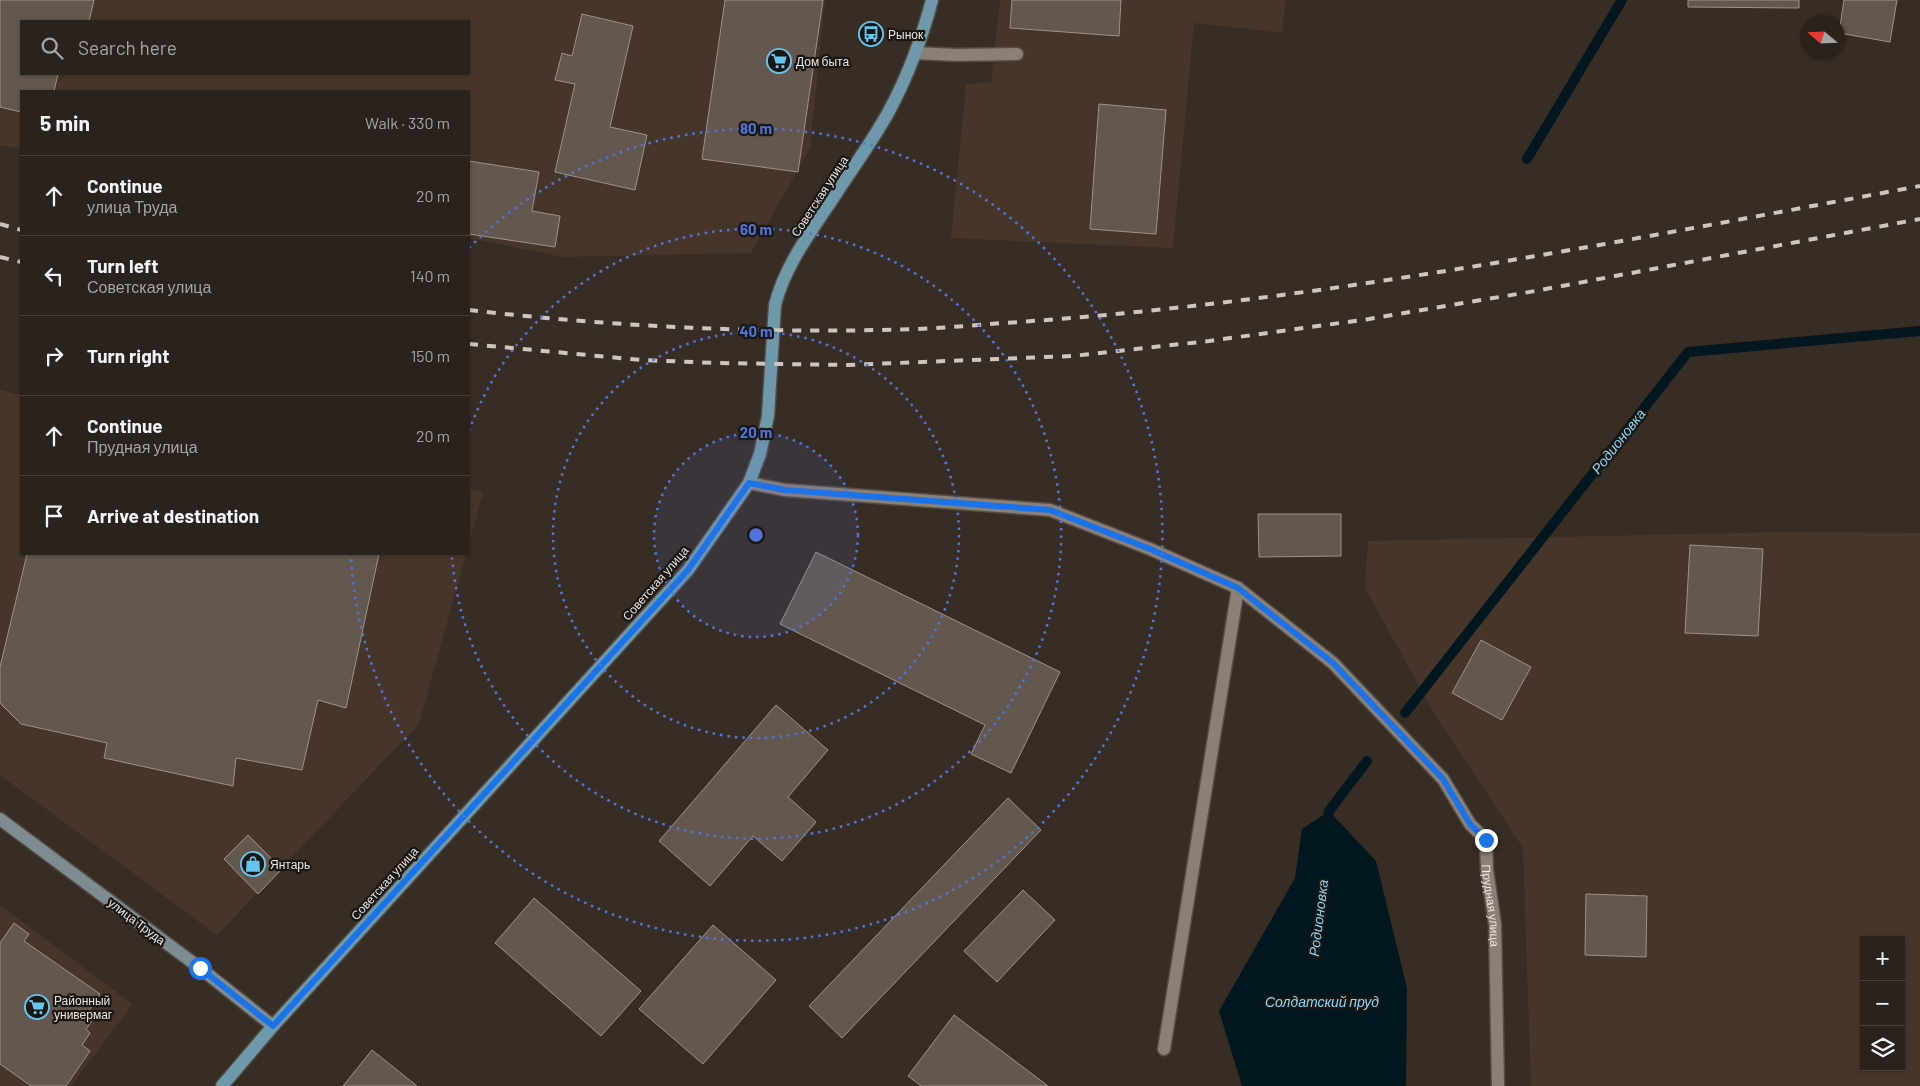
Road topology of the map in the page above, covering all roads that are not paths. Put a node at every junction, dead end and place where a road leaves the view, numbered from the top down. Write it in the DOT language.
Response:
graph roads {
  1 [pos="932,0"];
  2 [pos="915,53"];
  3 [pos="1017,54"];
  4 [pos="749,483"];
  5 [pos="1238,588"];
  6 [pos="0,818"];
  7 [pos="273,1026"];
  8 [pos="1164,1049"];
  9 [pos="222,1086"];
  10 [pos="1498,1086"];
  1 -- 2 [label="main road, Советская улица"];
  2 -- 3 [label="street"];
  2 -- 4 [label="main road, Советская улица"];
  4 -- 5 [label="street, Прудная улица"];
  4 -- 7 [label="main road, Советская улица"];
  5 -- 8 [label="street"];
  5 -- 10 [label="street, Прудная улица"];
  6 -- 7 [label="street, улица Труда"];
  7 -- 9 [label="main road, Советская улица"];
}
